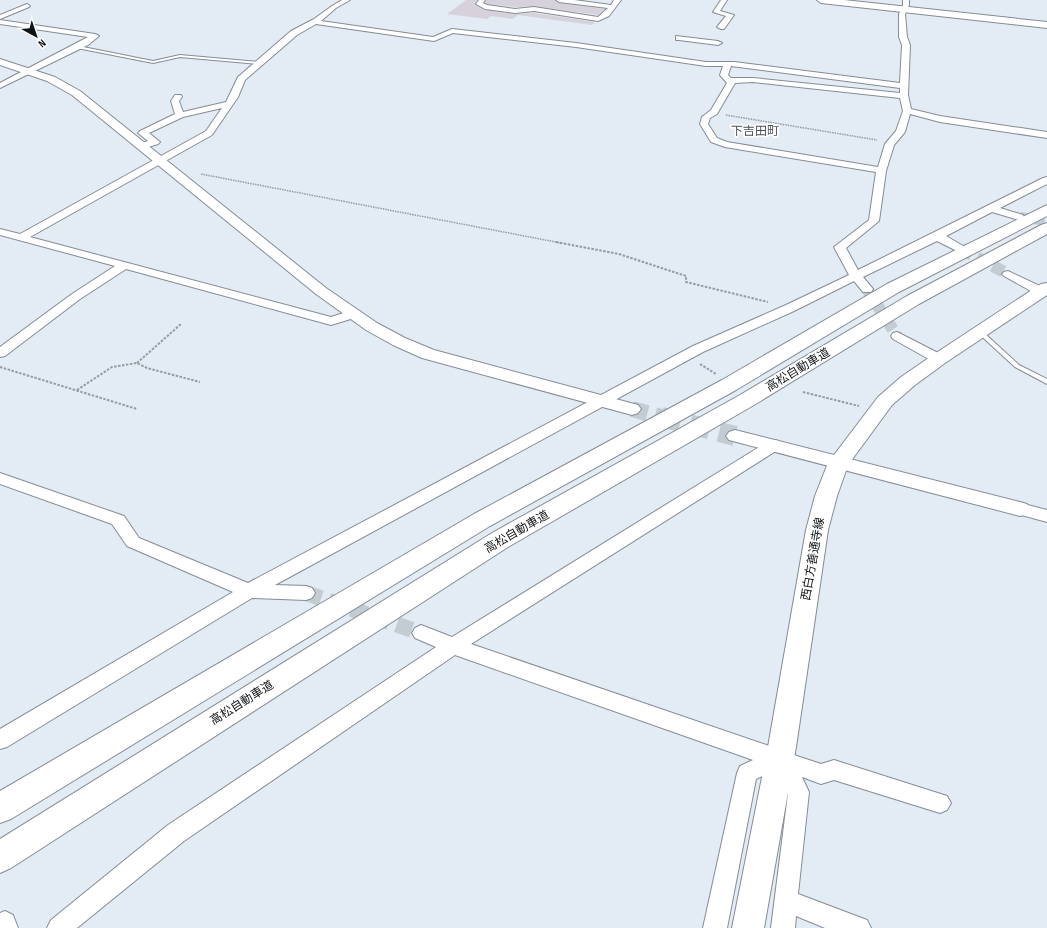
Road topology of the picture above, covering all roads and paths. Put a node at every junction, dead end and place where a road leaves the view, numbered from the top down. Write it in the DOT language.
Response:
graph roads {
  1 [pos="347,0"];
  2 [pos="482,0"];
  3 [pos="559,0"];
  4 [pos="618,0"];
  5 [pos="724,0"];
  6 [pos="821,0"];
  7 [pos="906,0"];
  8 [pos="27,6"];
  9 [pos="612,7"];
  10 [pos="904,10"];
  11 [pos="0,17"];
  12 [pos="0,22"];
  13 [pos="314,22"];
  14 [pos="1047,25"];
  15 [pos="721,27"];
  16 [pos="679,38"];
  17 [pos="708,42"];
  18 [pos="718,43"];
  19 [pos="78,47"];
  20 [pos="700,57"];
  21 [pos="0,62"];
  22 [pos="259,63"];
  23 [pos="727,66"];
  24 [pos="31,71"];
  25 [pos="729,81"];
  26 [pos="760,81"];
  27 [pos="0,86"];
  28 [pos="904,86"];
  29 [pos="904,96"];
  30 [pos="178,97"];
  31 [pos="229,104"];
  32 [pos="906,111"];
  33 [pos="713,113"];
  34 [pos="180,115"];
  35 [pos="1047,135"];
  36 [pos="892,142"];
  37 [pos="142,146"];
  38 [pos="160,160"];
  39 [pos="881,170"];
  40 [pos="195,173"];
  41 [pos="1047,180"];
  42 [pos="992,208"];
  43 [pos="1047,210"];
  44 [pos="1019,217"];
  45 [pos="1047,228"];
  46 [pos="0,232"];
  47 [pos="937,236"];
  48 [pos="22,237"];
  49 [pos="961,249"];
  50 [pos="124,266"];
  51 [pos="1008,274"];
  52 [pos="855,275"];
  53 [pos="867,289"];
  54 [pos="1044,290"];
  55 [pos="790,308"];
  56 [pos="350,315"];
  57 [pos="181,324"];
  58 [pos="980,332"];
  59 [pos="897,336"];
  60 [pos="0,353"];
  61 [pos="939,359"];
  62 [pos="137,363"];
  63 [pos="0,366"];
  64 [pos="200,382"];
  65 [pos="1047,382"];
  66 [pos="76,390"];
  67 [pos="803,392"];
  68 [pos="602,400"];
  69 [pos="137,409"];
  70 [pos="632,409"];
  71 [pos="877,411"];
  72 [pos="735,436"];
  73 [pos="774,445"];
  74 [pos="838,462"];
  75 [pos="0,478"];
  76 [pos="1020,510"];
  77 [pos="1047,516"];
  78 [pos="249,591"];
  79 [pos="306,593"];
  80 [pos="421,633"];
  81 [pos="454,646"];
  82 [pos="0,740"];
  83 [pos="780,758"];
  84 [pos="940,803"];
  85 [pos="0,808"];
  86 [pos="0,856"];
  87 [pos="787,901"];
  88 [pos="59,928"];
  89 [pos="716,928"];
  90 [pos="748,928"];
  91 [pos="783,928"];
  92 [pos="859,928"];
  1 -- 13 [label="street"];
  2 -- 9 [label="street"];
  3 -- 9 [label="street"];
  4 -- 9 [label="street"];
  5 -- 15 [label="street"];
  6 -- 10 [label="street"];
  7 -- 10 [label="street"];
  8 -- 11 [label="street"];
  10 -- 14 [label="street"];
  10 -- 28 [label="street"];
  12 -- 19 [label="street"];
  13 -- 20 [label="street"];
  13 -- 22 [label="street"];
  16 -- 17 [label="street"];
  17 -- 18 [label="street"];
  17 -- 20 [label="street"];
  19 -- 22 [label="lane"];
  19 -- 24 [label="street"];
  20 -- 23 [label="street"];
  21 -- 24 [label="street"];
  22 -- 31 [label="street"];
  23 -- 25 [label="street"];
  23 -- 26 [label="street"];
  23 -- 28 [label="street"];
  24 -- 27 [label="street"];
  24 -- 37 [label="street"];
  25 -- 26 [label="street"];
  25 -- 33 [label="street"];
  26 -- 29 [label="street"];
  28 -- 29 [label="street"];
  29 -- 32 [label="street"];
  30 -- 34 [label="street"];
  31 -- 34 [label="street"];
  31 -- 38 [label="street"];
  32 -- 35 [label="street"];
  32 -- 36 [label="street"];
  33 -- 36 [label="path"];
  33 -- 39 [label="street"];
  34 -- 37 [label="street"];
  36 -- 39 [label="street"];
  37 -- 38 [label="street"];
  38 -- 48 [label="street"];
  38 -- 56 [label="street"];
  39 -- 52 [label="street"];
  40 -- 55 [label="path"];
  41 -- 42 [label="street"];
  42 -- 44 [label="street"];
  42 -- 47 [label="street"];
  43 -- 85 [label="highway, 高松自動車道"];
  45 -- 86 [label="highway, 高松自動車道"];
  46 -- 48 [label="street"];
  47 -- 49 [label="street"];
  47 -- 52 [label="street"];
  48 -- 50 [label="street"];
  50 -- 56 [label="street"];
  50 -- 60 [label="street"];
  51 -- 54 [label="street"];
  52 -- 53 [label="street"];
  52 -- 55 [label="street"];
  54 -- 58 [label="main road, 西白方善通寺線"];
  55 -- 68 [label="street"];
  56 -- 68 [label="street"];
  57 -- 62 [label="path"];
  58 -- 61 [label="main road, 西白方善通寺線"];
  58 -- 65 [label="lane"];
  59 -- 61 [label="street"];
  61 -- 71 [label="main road, 西白方善通寺線"];
  62 -- 64 [label="path"];
  62 -- 66 [label="path"];
  63 -- 66 [label="path"];
  66 -- 69 [label="path"];
  67 -- 71 [label="path"];
  68 -- 70 [label="street"];
  68 -- 78 [label="street"];
  71 -- 74 [label="main road, 西白方善通寺線"];
  72 -- 73 [label="street"];
  73 -- 74 [label="street"];
  73 -- 81 [label="street"];
  74 -- 76 [label="street"];
  74 -- 83 [label="main road, 西白方善通寺線"];
  75 -- 78 [label="street"];
  76 -- 77 [label="street"];
  78 -- 79 [label="street"];
  78 -- 82 [label="street"];
  80 -- 81 [label="street"];
  81 -- 83 [label="street"];
  81 -- 88 [label="street"];
  83 -- 84 [label="street"];
  83 -- 87 [label="street"];
  83 -- 89 [label="street"];
  83 -- 90 [label="main road, 西白方善通寺線"];
  87 -- 91 [label="street"];
  87 -- 92 [label="street"];
}
